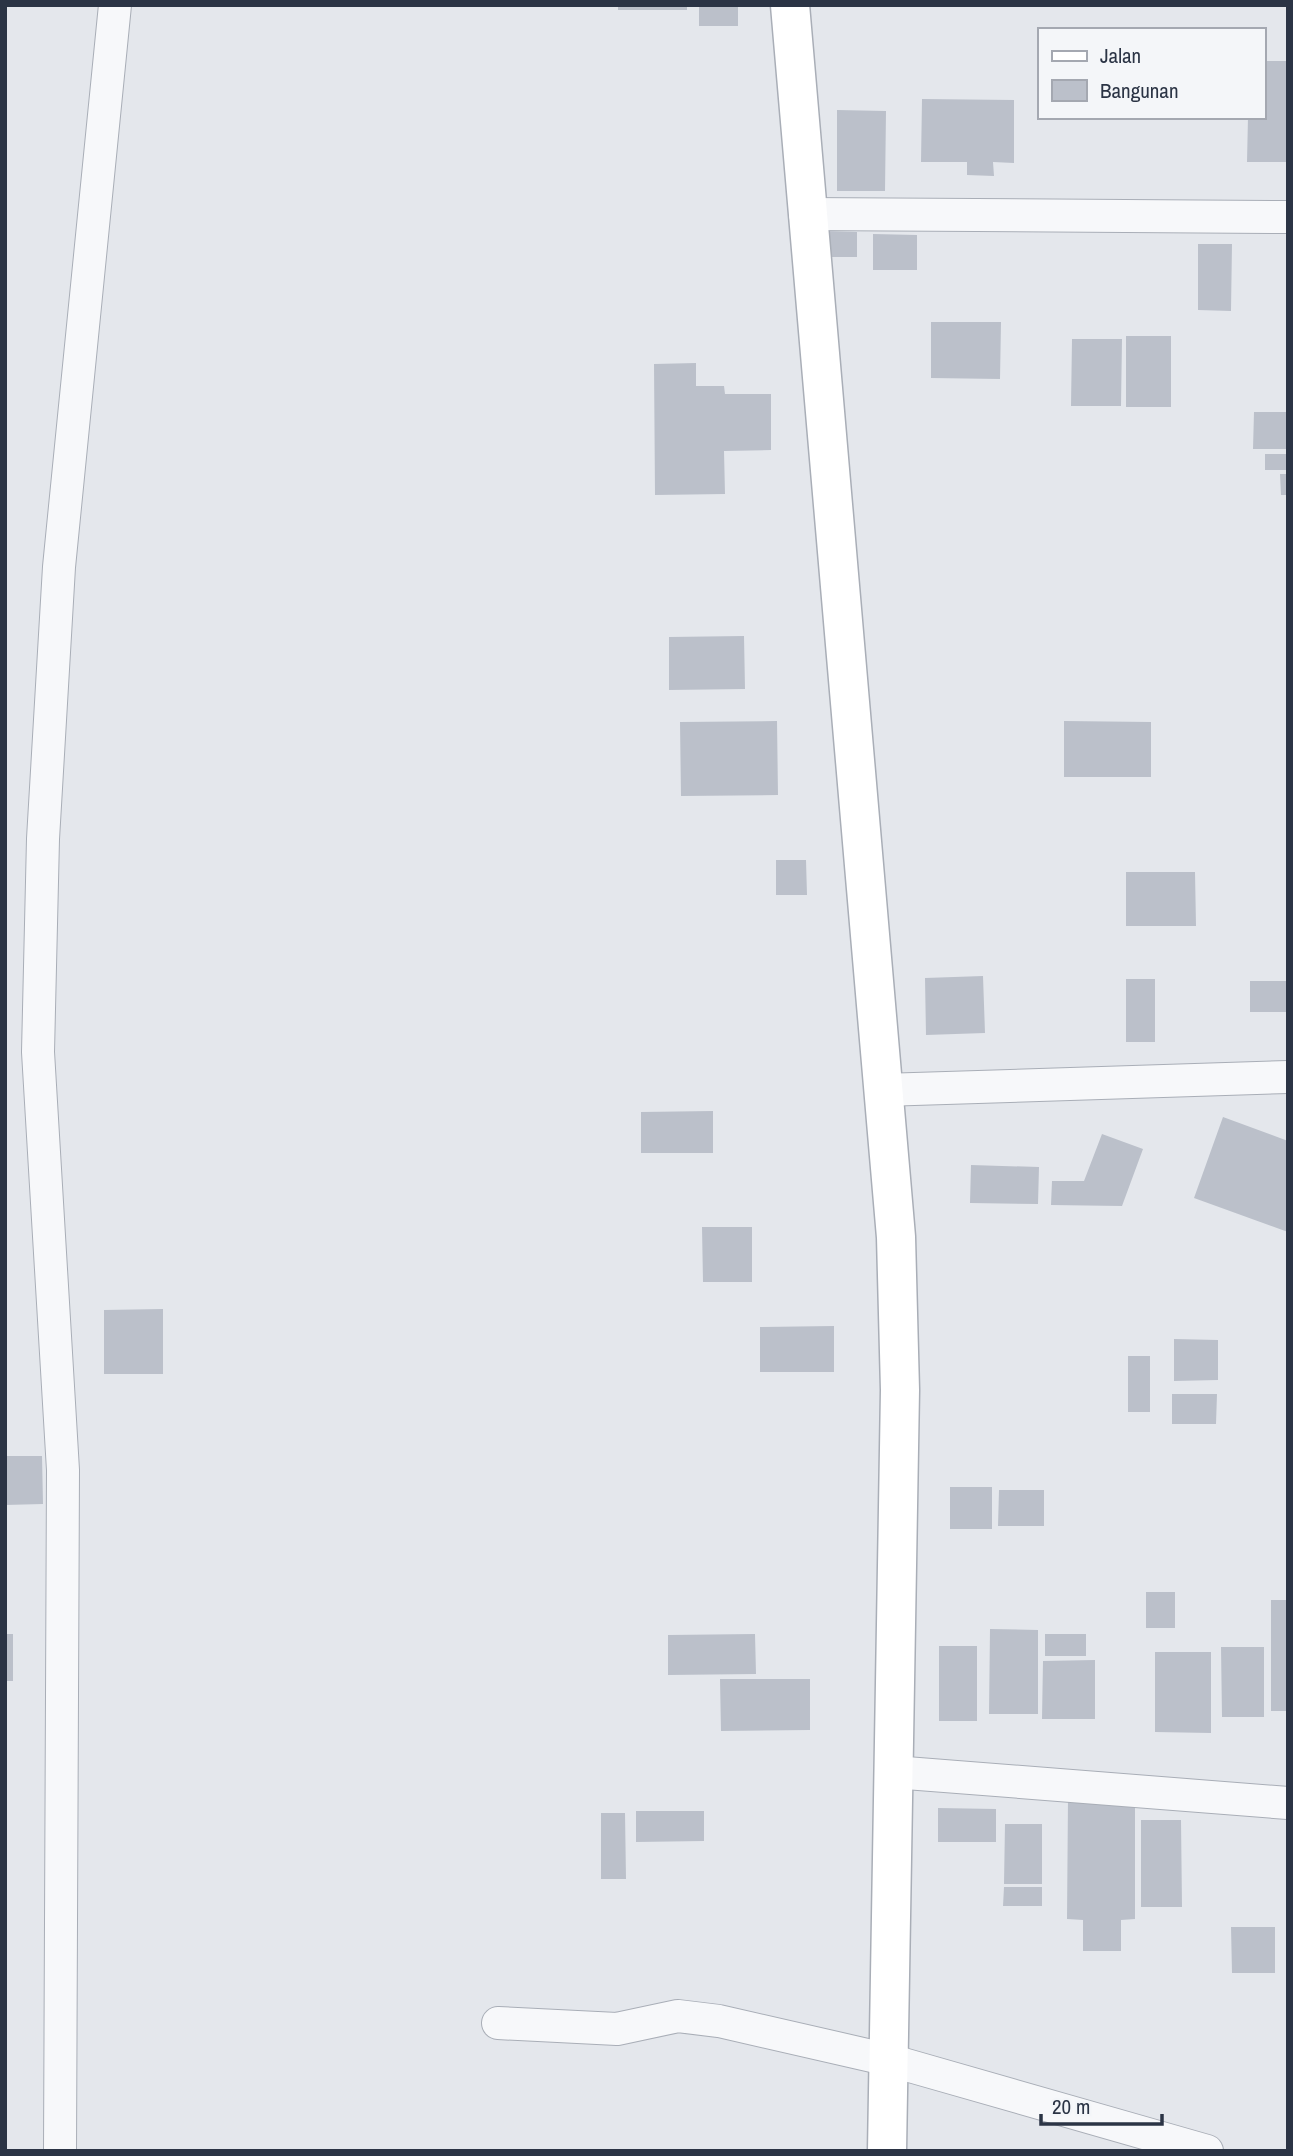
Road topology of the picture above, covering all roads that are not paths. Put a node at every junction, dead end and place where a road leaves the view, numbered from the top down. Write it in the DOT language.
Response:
graph roads {
  1 [pos="115,5"];
  2 [pos="790,5"];
  3 [pos="806,214"];
  4 [pos="1288,217"];
  5 [pos="1288,1077"];
  6 [pos="882,1090"];
  7 [pos="893,1772"];
  8 [pos="1288,1803"];
  9 [pos="498,2024"];
  10 [pos="889,2060"];
  11 [pos="60,2151"];
  12 [pos="887,2151"];
  13 [pos="1207,2151"];
  1 -- 11 [label="street"];
  2 -- 3 [label="street"];
  3 -- 4 [label="street"];
  3 -- 6 [label="street"];
  5 -- 6 [label="street"];
  6 -- 7 [label="street"];
  7 -- 8 [label="street"];
  7 -- 10 [label="street"];
  9 -- 10 [label="street"];
  10 -- 12 [label="street"];
  10 -- 13 [label="street"];
}
